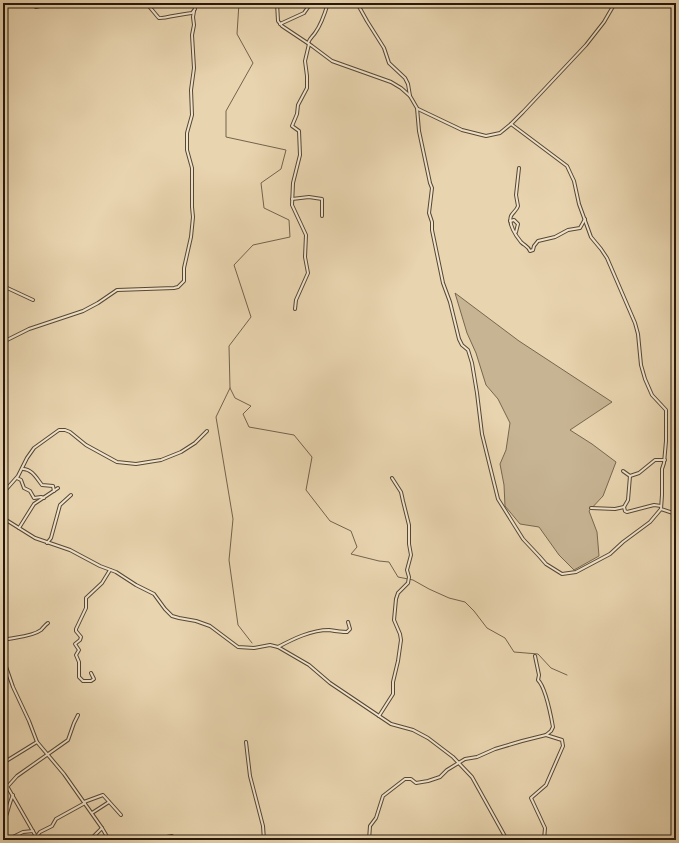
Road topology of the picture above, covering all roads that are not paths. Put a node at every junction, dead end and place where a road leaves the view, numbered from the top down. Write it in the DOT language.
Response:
graph roads {
  1 [pos="29,3"];
  2 [pos="50,3"];
  3 [pos="146,3"];
  4 [pos="194,3"];
  5 [pos="277,3"];
  6 [pos="311,3"];
  7 [pos="328,3"];
  8 [pos="357,3"];
  9 [pos="615,3"];
  10 [pos="194,11"];
  11 [pos="280,24"];
  12 [pos="309,44"];
  13 [pos="410,96"];
  14 [pos="417,108"];
  15 [pos="511,124"];
  16 [pos="518,168"];
  17 [pos="292,199"];
  18 [pos="322,216"];
  19 [pos="585,219"];
  20 [pos="510,221"];
  21 [pos="516,232"];
  22 [pos="3,286"];
  23 [pos="33,300"];
  24 [pos="295,309"];
  25 [pos="3,342"];
  26 [pos="208,431"];
  27 [pos="665,460"];
  28 [pos="23,469"];
  29 [pos="623,472"];
  30 [pos="630,476"];
  31 [pos="17,478"];
  32 [pos="392,478"];
  33 [pos="58,488"];
  34 [pos="54,491"];
  35 [pos="3,493"];
  36 [pos="70,495"];
  37 [pos="44,498"];
  38 [pos="661,506"];
  39 [pos="624,507"];
  40 [pos="591,508"];
  41 [pos="661,509"];
  42 [pos="676,514"];
  43 [pos="3,518"];
  44 [pos="18,528"];
  45 [pos="47,543"];
  46 [pos="110,570"];
  47 [pos="348,622"];
  48 [pos="48,623"];
  49 [pos="3,640"];
  50 [pos="278,647"];
  51 [pos="535,656"];
  52 [pos="3,658"];
  53 [pos="91,673"];
  54 [pos="78,716"];
  55 [pos="378,716"];
  56 [pos="546,735"];
  57 [pos="37,742"];
  58 [pos="246,742"];
  59 [pos="47,755"];
  60 [pos="3,763"];
  61 [pos="458,763"];
  62 [pos="3,779"];
  63 [pos="8,786"];
  64 [pos="12,795"];
  65 [pos="109,802"];
  66 [pos="84,803"];
  67 [pos="92,813"];
  68 [pos="121,815"];
  69 [pos="3,823"];
  70 [pos="102,828"];
  71 [pos="33,831"];
  72 [pos="3,834"];
  73 [pos="172,836"];
  74 [pos="36,837"];
  75 [pos="8,840"];
  76 [pos="38,840"];
  77 [pos="90,840"];
  78 [pos="109,840"];
  79 [pos="150,840"];
  80 [pos="264,840"];
  81 [pos="369,840"];
  82 [pos="507,840"];
  83 [pos="544,840"];
  1 -- 2 [label="street"];
  3 -- 10 [label="street"];
  4 -- 10 [label="street"];
  5 -- 11 [label="street"];
  6 -- 11 [label="street"];
  7 -- 12 [label="street"];
  8 -- 13 [label="street"];
  9 -- 15 [label="street"];
  10 -- 25 [label="street"];
  11 -- 12 [label="street"];
  12 -- 13 [label="street"];
  12 -- 17 [label="street"];
  13 -- 14 [label="street"];
  14 -- 15 [label="street"];
  14 -- 41 [label="street"];
  15 -- 19 [label="street"];
  16 -- 20 [label="street"];
  17 -- 18 [label="street"];
  17 -- 24 [label="street"];
  19 -- 21 [label="street"];
  19 -- 27 [label="street"];
  20 -- 21 [label="street"];
  20 -- 21 [label="street"];
  22 -- 23 [label="street"];
  26 -- 28 [label="street"];
  27 -- 30 [label="street"];
  27 -- 38 [label="street"];
  28 -- 31 [label="street"];
  28 -- 34 [label="street"];
  29 -- 30 [label="street"];
  30 -- 39 [label="street"];
  31 -- 35 [label="street"];
  31 -- 37 [label="street"];
  32 -- 55 [label="street"];
  33 -- 34 [label="street"];
  34 -- 37 [label="street"];
  36 -- 45 [label="street"];
  37 -- 44 [label="street"];
  38 -- 39 [label="street"];
  38 -- 41 [label="street"];
  39 -- 40 [label="street"];
  41 -- 42 [label="street"];
  43 -- 44 [label="street"];
  44 -- 45 [label="street"];
  45 -- 46 [label="street"];
  46 -- 50 [label="street"];
  46 -- 53 [label="street"];
  47 -- 50 [label="street"];
  48 -- 49 [label="street"];
  50 -- 55 [label="street"];
  51 -- 56 [label="street"];
  52 -- 57 [label="street"];
  54 -- 59 [label="street"];
  55 -- 61 [label="street"];
  56 -- 61 [label="street"];
  56 -- 83 [label="street"];
  57 -- 59 [label="street"];
  57 -- 60 [label="street"];
  58 -- 80 [label="street"];
  59 -- 63 [label="street"];
  59 -- 66 [label="street"];
  61 -- 81 [label="street"];
  61 -- 82 [label="street"];
  62 -- 63 [label="street"];
  63 -- 64 [label="street"];
  64 -- 69 [label="street"];
  64 -- 71 [label="street"];
  65 -- 66 [label="street"];
  65 -- 67 [label="street"];
  65 -- 68 [label="street"];
  66 -- 67 [label="street"];
  66 -- 74 [label="street"];
  67 -- 70 [label="street"];
  70 -- 77 [label="street"];
  70 -- 78 [label="street"];
  71 -- 74 [label="street"];
  71 -- 75 [label="street"];
  72 -- 75 [label="street"];
  73 -- 79 [label="street"];
  74 -- 76 [label="street"];
}
